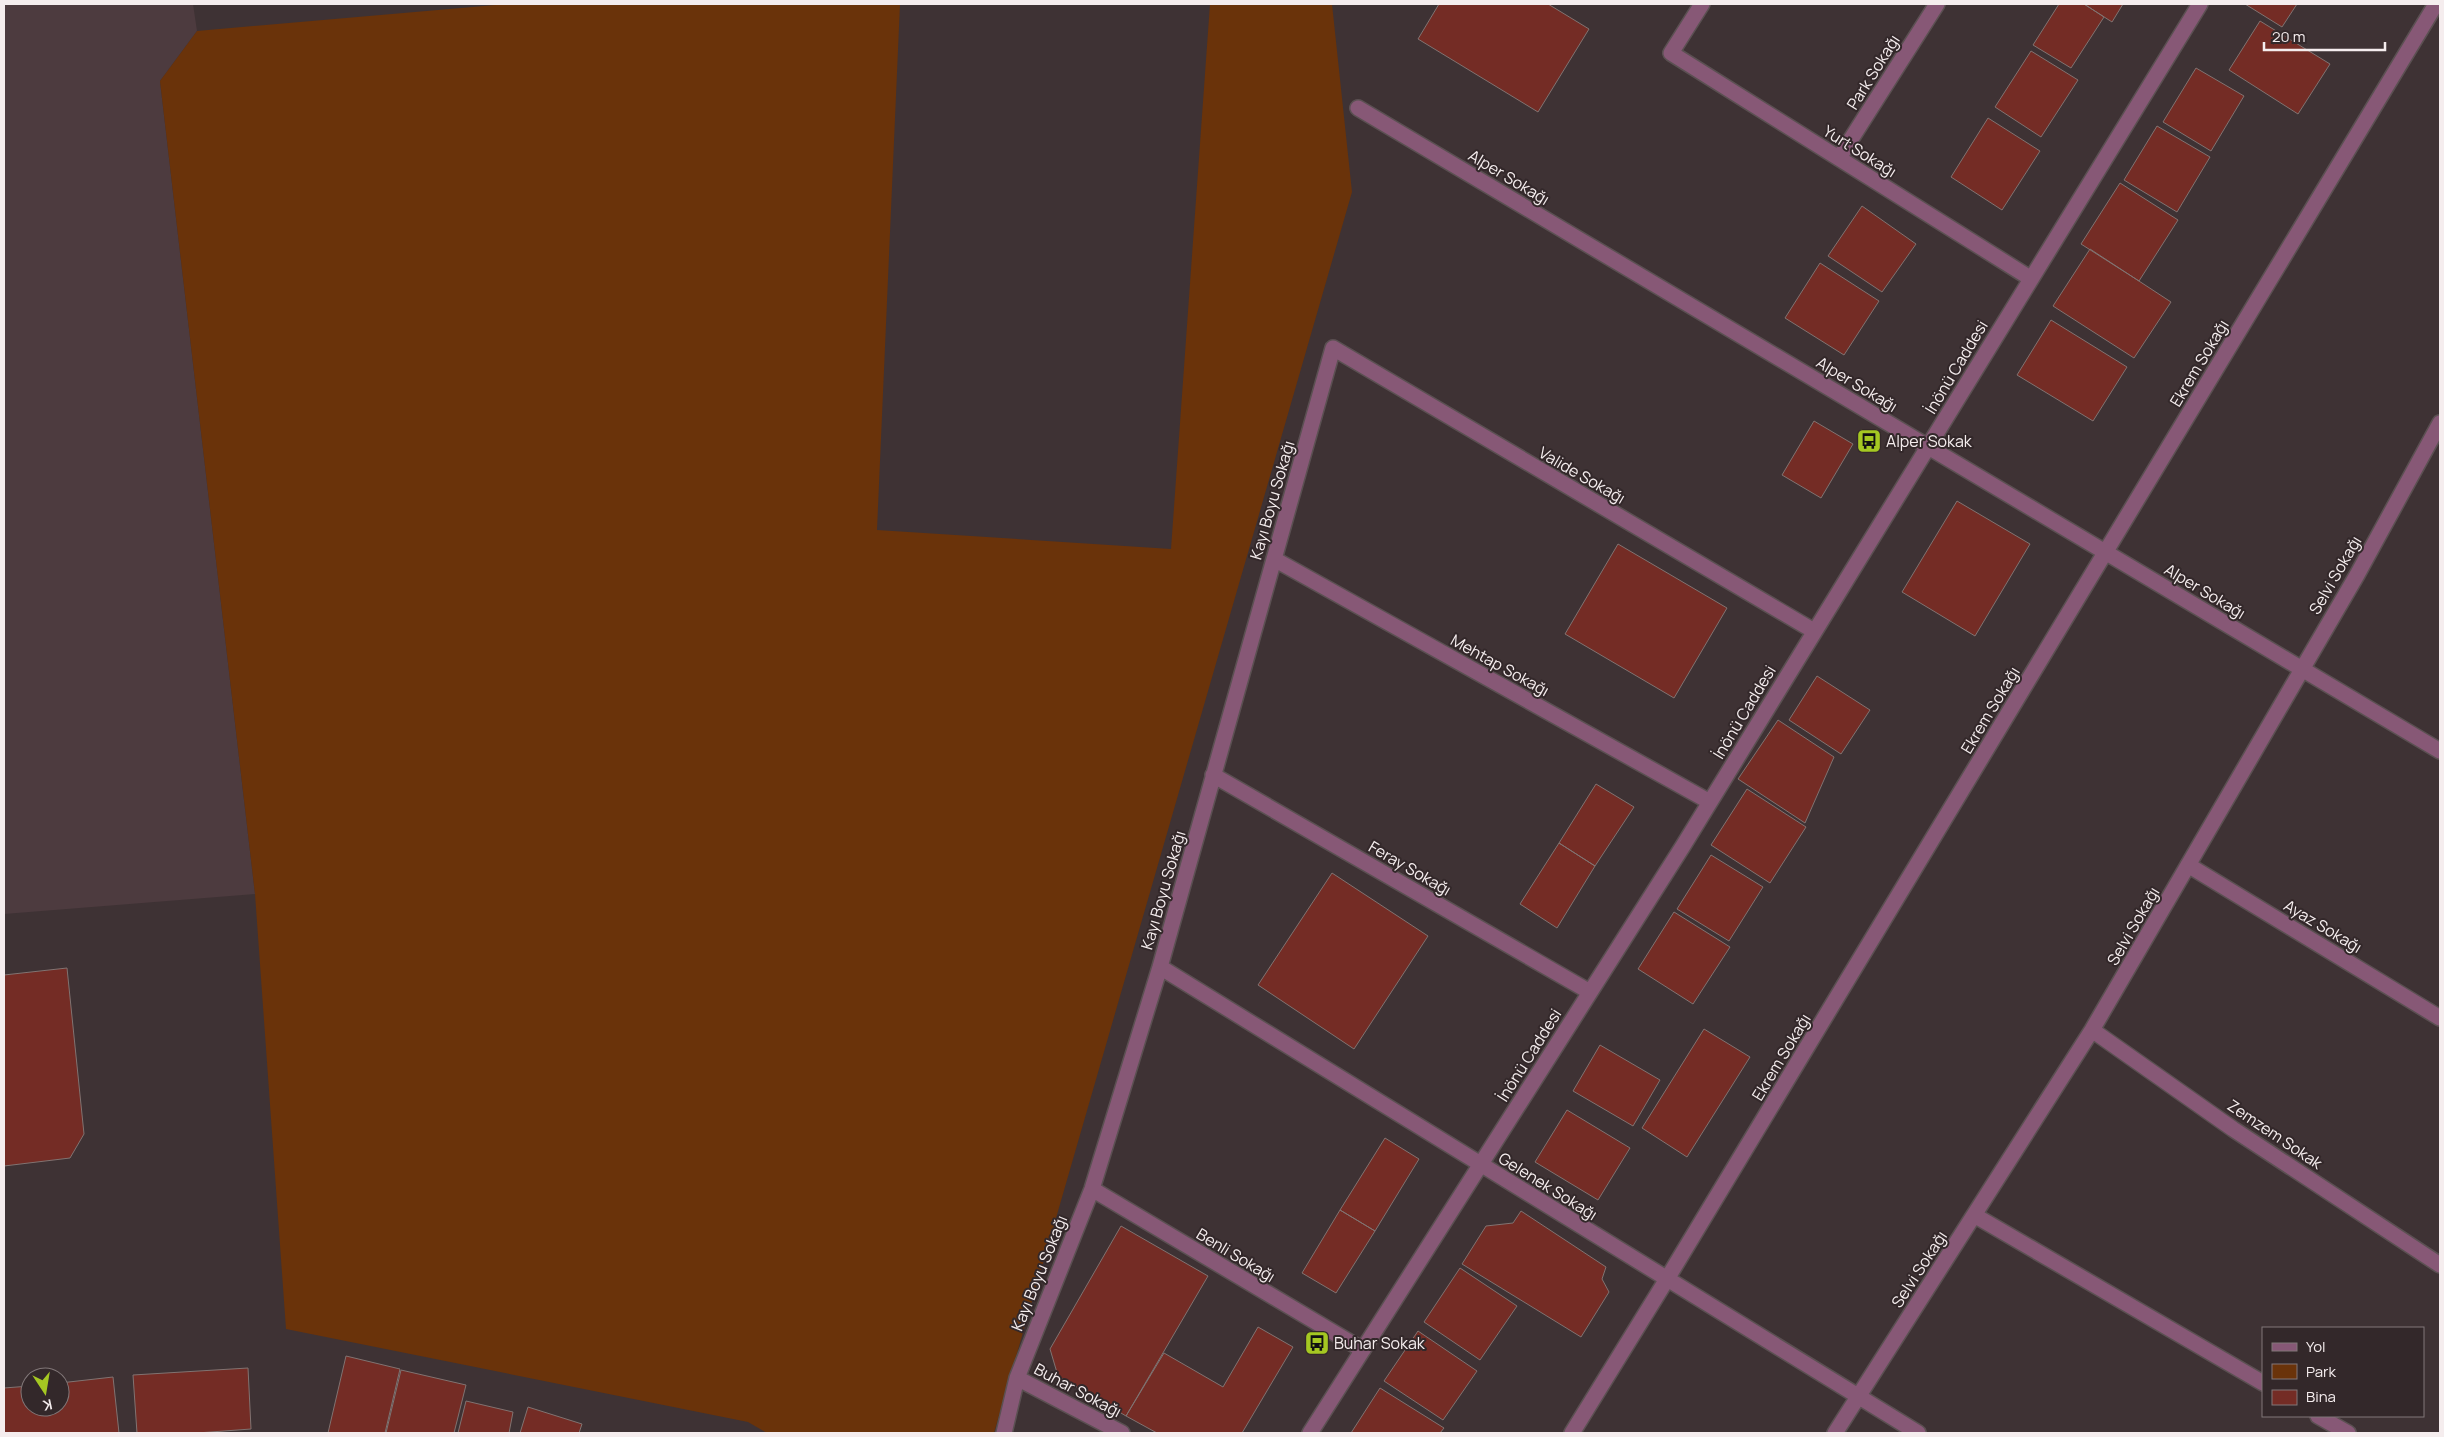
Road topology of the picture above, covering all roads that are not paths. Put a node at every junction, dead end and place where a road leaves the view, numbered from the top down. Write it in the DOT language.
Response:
graph roads {
  1 [pos="1702,4"];
  2 [pos="1937,4"];
  3 [pos="2200,4"];
  4 [pos="2436,4"];
  5 [pos="1358,108"];
  6 [pos="1839,158"];
  7 [pos="2030,278"];
  8 [pos="1333,348"];
  9 [pos="2440,423"];
  10 [pos="1928,446"];
  11 [pos="2106,553"];
  12 [pos="1274,559"];
  13 [pos="1814,632"];
  14 [pos="2302,669"];
  15 [pos="2440,752"];
  16 [pos="1213,775"];
  17 [pos="1710,802"];
  18 [pos="2188,865"];
  19 [pos="1160,967"];
  20 [pos="1590,992"];
  21 [pos="2440,1018"];
  22 [pos="2092,1030"];
  23 [pos="1481,1165"];
  24 [pos="1092,1189"];
  25 [pos="1974,1215"];
  26 [pos="2440,1264"];
  27 [pos="1667,1279"];
  28 [pos="1363,1350"];
  29 [pos="1017,1378"];
  30 [pos="2262,1382"];
  31 [pos="1858,1396"];
  32 [pos="2320,1417"];
  33 [pos="1004,1433"];
  34 [pos="1122,1433"];
  35 [pos="1310,1433"];
  36 [pos="1572,1433"];
  37 [pos="1835,1433"];
  38 [pos="1918,1433"];
  39 [pos="2348,1433"];
  1 -- 6 [label="street, Yurt Sokağı"];
  2 -- 6 [label="street, Park Sokağı"];
  3 -- 7 [label="street, İnönü Caddesi"];
  4 -- 11 [label="street, Ekrem Sokağı"];
  5 -- 10 [label="street, Alper Sokağı"];
  6 -- 7 [label="street, Yurt Sokağı"];
  7 -- 10 [label="street, İnönü Caddesi"];
  8 -- 12 [label="street, Kayı Boyu Sokağı"];
  8 -- 13 [label="street, Valide Sokağı"];
  9 -- 14 [label="street, Selvi Sokağı"];
  10 -- 11 [label="street, Alper Sokağı"];
  10 -- 13 [label="street, İnönü Caddesi"];
  11 -- 14 [label="street, Alper Sokağı"];
  11 -- 27 [label="street, Ekrem Sokağı"];
  12 -- 16 [label="street, Kayı Boyu Sokağı"];
  12 -- 17 [label="street, Mehtap Sokağı"];
  13 -- 17 [label="street, İnönü Caddesi"];
  14 -- 15 [label="street, Alper Sokağı"];
  14 -- 18 [label="street, Selvi Sokağı"];
  16 -- 19 [label="street, Kayı Boyu Sokağı"];
  16 -- 20 [label="street, Feray Sokağı"];
  17 -- 20 [label="street, İnönü Caddesi"];
  18 -- 21 [label="street, Ayaz Sokağı"];
  18 -- 22 [label="street, Selvi Sokağı"];
  19 -- 23 [label="street, Gelenek Sokağı"];
  19 -- 24 [label="street, Kayı Boyu Sokağı"];
  20 -- 23 [label="street, İnönü Caddesi"];
  22 -- 25 [label="street, Selvi Sokağı"];
  22 -- 26 [label="street, Zemzem Sokak"];
  23 -- 27 [label="street, Gelenek Sokağı"];
  23 -- 28 [label="street, İnönü Caddesi"];
  24 -- 28 [label="street, Benli Sokağı"];
  24 -- 29 [label="street, Kayı Boyu Sokağı"];
  25 -- 30 [label="street"];
  25 -- 31 [label="street, Selvi Sokağı"];
  27 -- 31 [label="street, Gelenek Sokağı"];
  27 -- 36 [label="street, Ekrem Sokağı"];
  28 -- 35 [label="street, İnönü Caddesi"];
  29 -- 33 [label="street, Kayı Boyu Sokağı"];
  29 -- 34 [label="street, Buhar Sokağı"];
  31 -- 37 [label="street, Selvi Sokağı"];
  31 -- 38 [label="street, Gelenek Sokağı"];
  32 -- 39 [label="street"];
}
